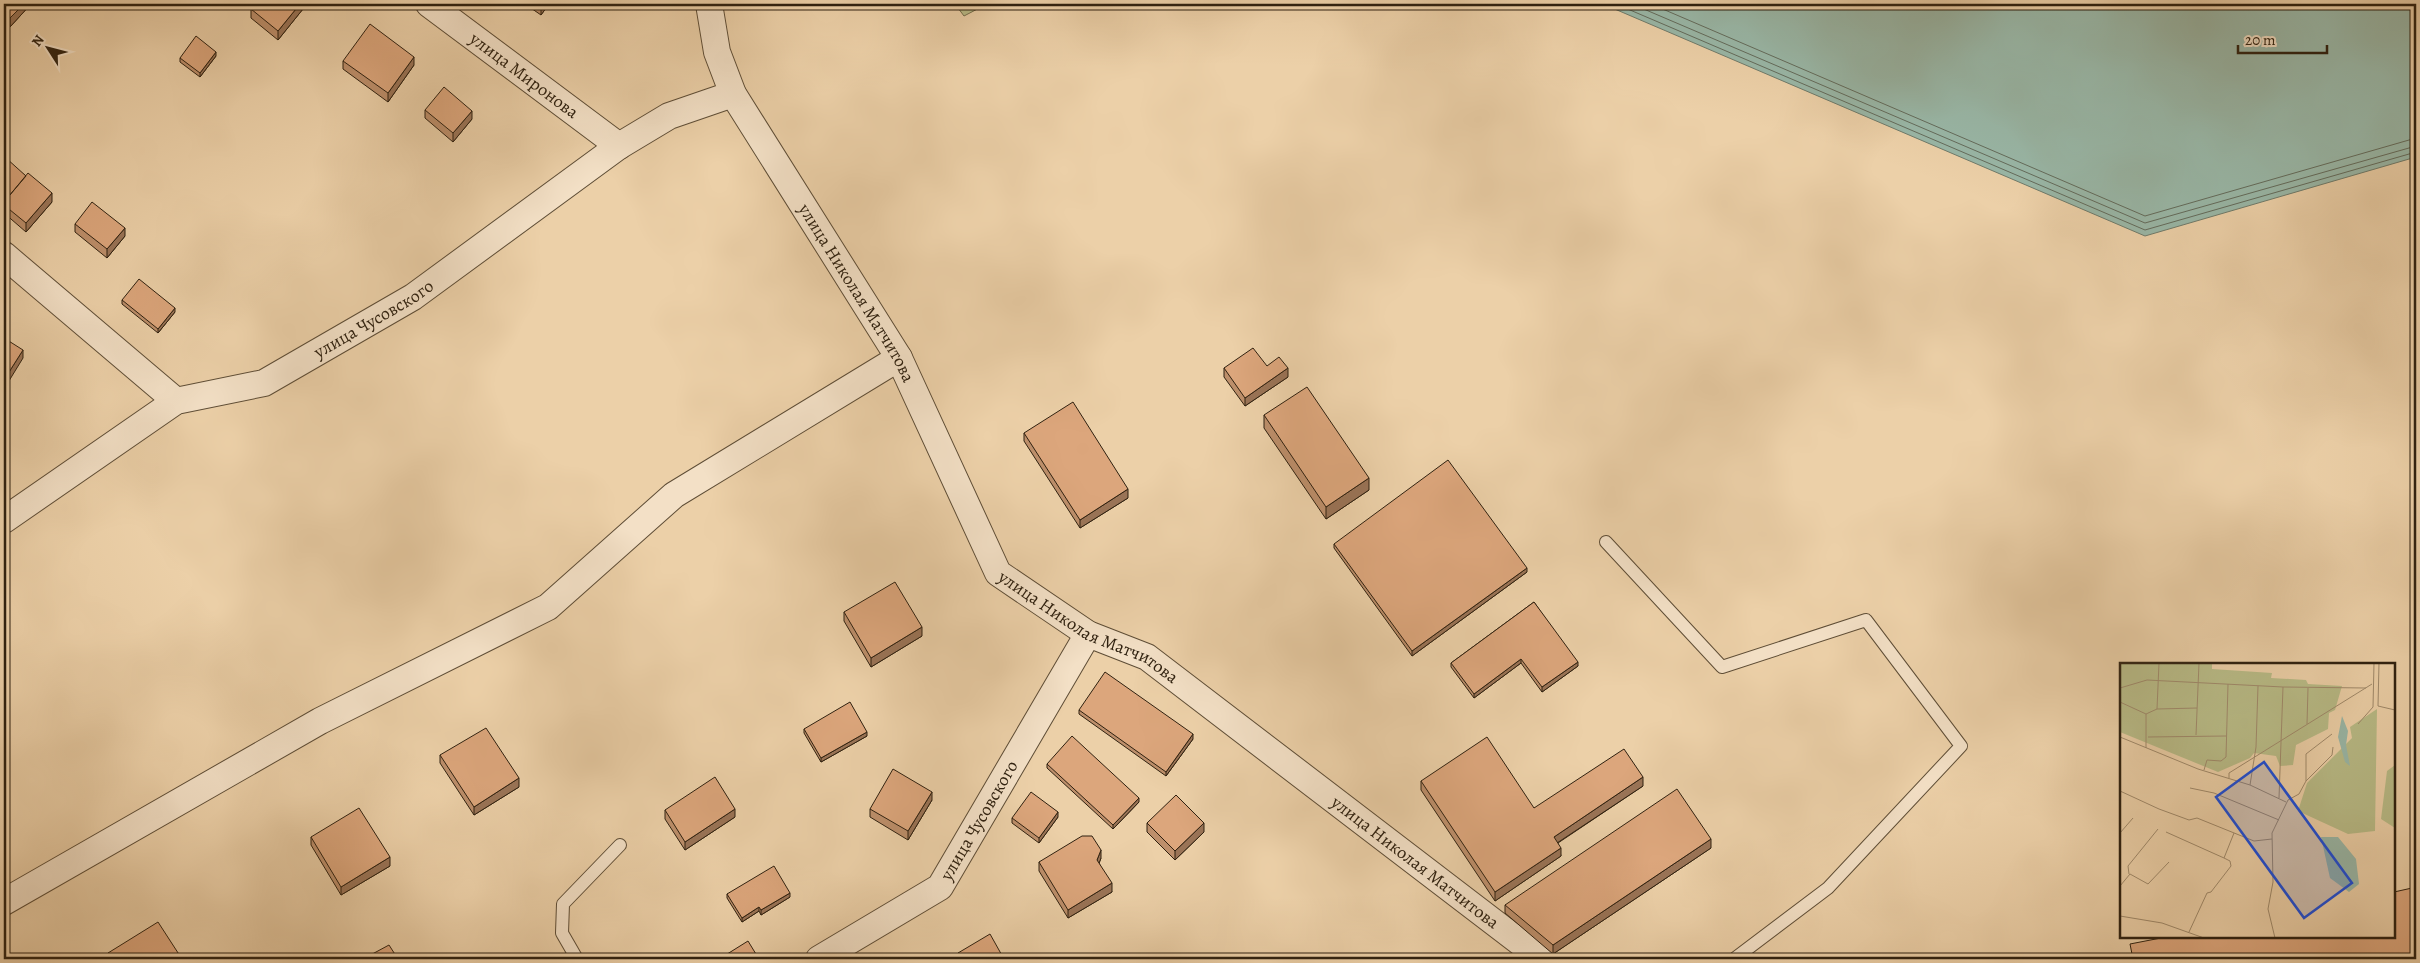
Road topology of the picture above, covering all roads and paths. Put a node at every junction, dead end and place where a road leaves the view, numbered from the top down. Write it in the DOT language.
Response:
graph roads {
  1 [pos="429,4"];
  2 [pos="709,4"];
  3 [pos="733,94"];
  4 [pos="620,146"];
  5 [pos="4,255"];
  6 [pos="899,358"];
  7 [pos="176,401"];
  8 [pos="4,520"];
  9 [pos="1606,542"];
  10 [pos="1088,634"];
  11 [pos="620,845"];
  12 [pos="4,902"];
  13 [pos="577,959"];
  14 [pos="819,959"];
  15 [pos="1542,959"];
  16 [pos="1734,959"];
  1 -- 4 [label="street, улица Миронова"];
  2 -- 3 [label="street, улица Николая Матчитова"];
  3 -- 4 [label="street, улица Чусовского"];
  3 -- 6 [label="street, улица Николая Матчитова"];
  4 -- 7 [label="street, улица Чусовского"];
  5 -- 7 [label="street"];
  6 -- 10 [label="street, улица Николая Матчитова"];
  6 -- 12 [label="street"];
  7 -- 8 [label="street, улица Чусовского"];
  9 -- 16 [label="lane"];
  10 -- 14 [label="street, улица Чусовского"];
  10 -- 15 [label="street, улица Николая Матчитова"];
  11 -- 13 [label="lane"];
}
